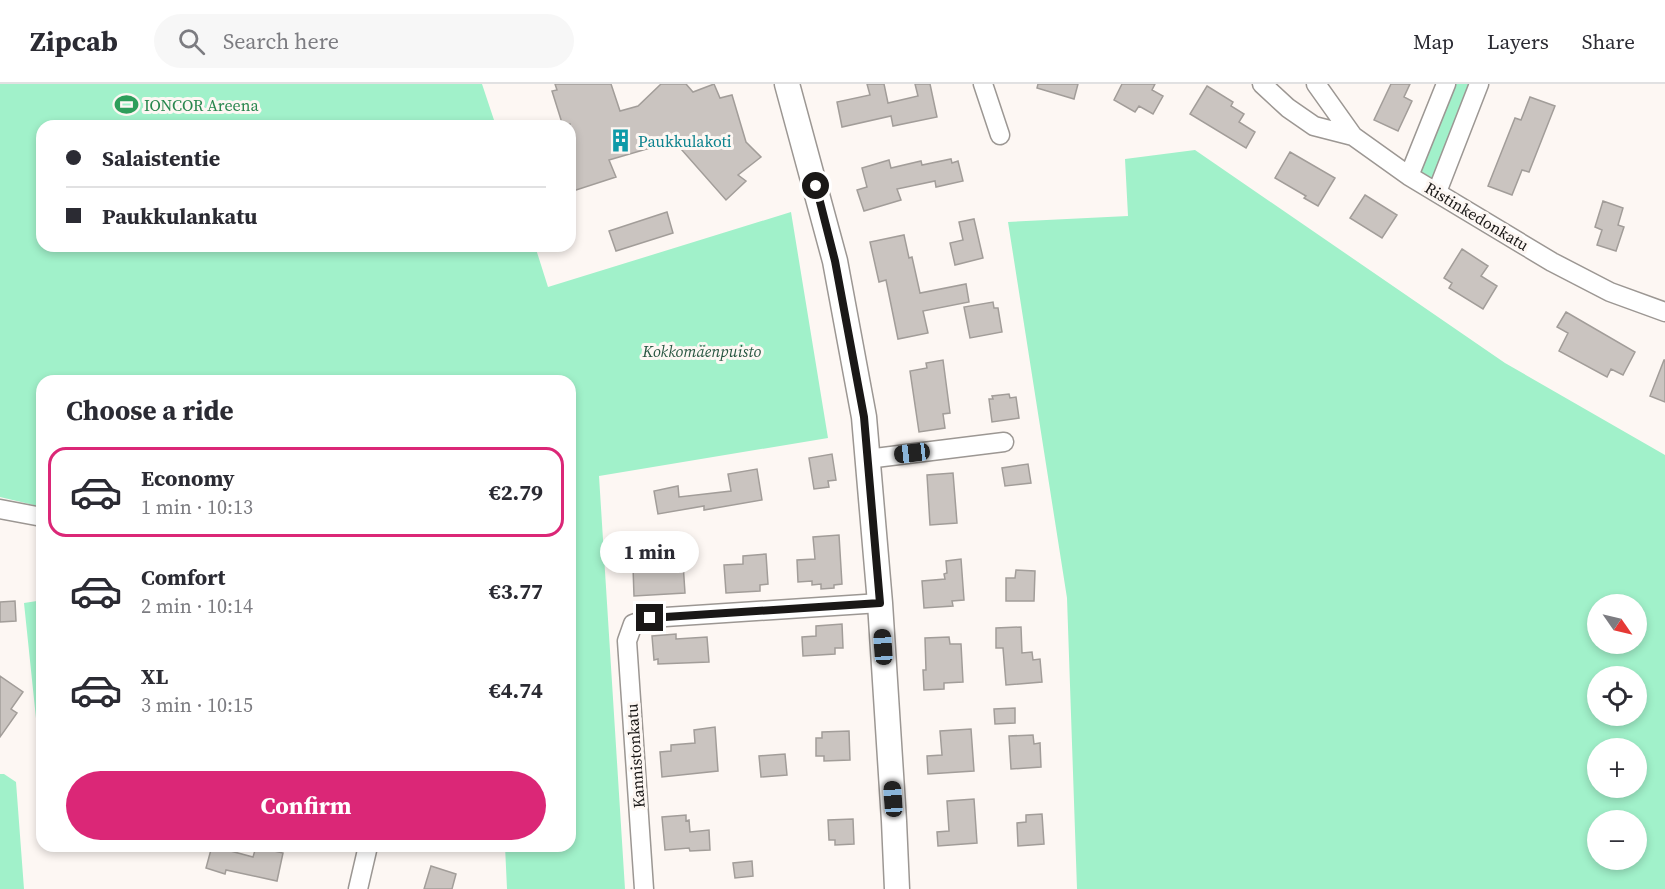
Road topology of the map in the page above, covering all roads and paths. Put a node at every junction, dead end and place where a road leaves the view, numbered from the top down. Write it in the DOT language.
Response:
graph roads {
  1 [pos="787,84"];
  2 [pos="983,84"];
  3 [pos="1262,84"];
  4 [pos="1316,84"];
  5 [pos="1446,84"];
  6 [pos="1479,84"];
  7 [pos="1000,135"];
  8 [pos="1353,136"];
  9 [pos="1409,176"];
  10 [pos="1437,192"];
  11 [pos="1665,312"];
  12 [pos="1004,442"];
  13 [pos="867,459"];
  14 [pos="0,509"];
  15 [pos="36,516"];
  16 [pos="880,603"];
  17 [pos="367,852"];
  18 [pos="358,889"];
  19 [pos="644,889"];
  20 [pos="897,889"];
  1 -- 13 [label="street"];
  2 -- 7 [label="street"];
  3 -- 8 [label="street"];
  4 -- 8 [label="street, Ristinkedonkatu"];
  5 -- 9 [label="street"];
  6 -- 10 [label="street"];
  8 -- 9 [label="street, Ristinkedonkatu"];
  9 -- 10 [label="street, Ristinkedonkatu"];
  10 -- 11 [label="street, Ristinkedonkatu"];
  12 -- 13 [label="street"];
  13 -- 16 [label="street"];
  14 -- 15 [label="street"];
  16 -- 19 [label="street, Kannistonkatu"];
  16 -- 20 [label="street"];
  17 -- 18 [label="street"];
}
